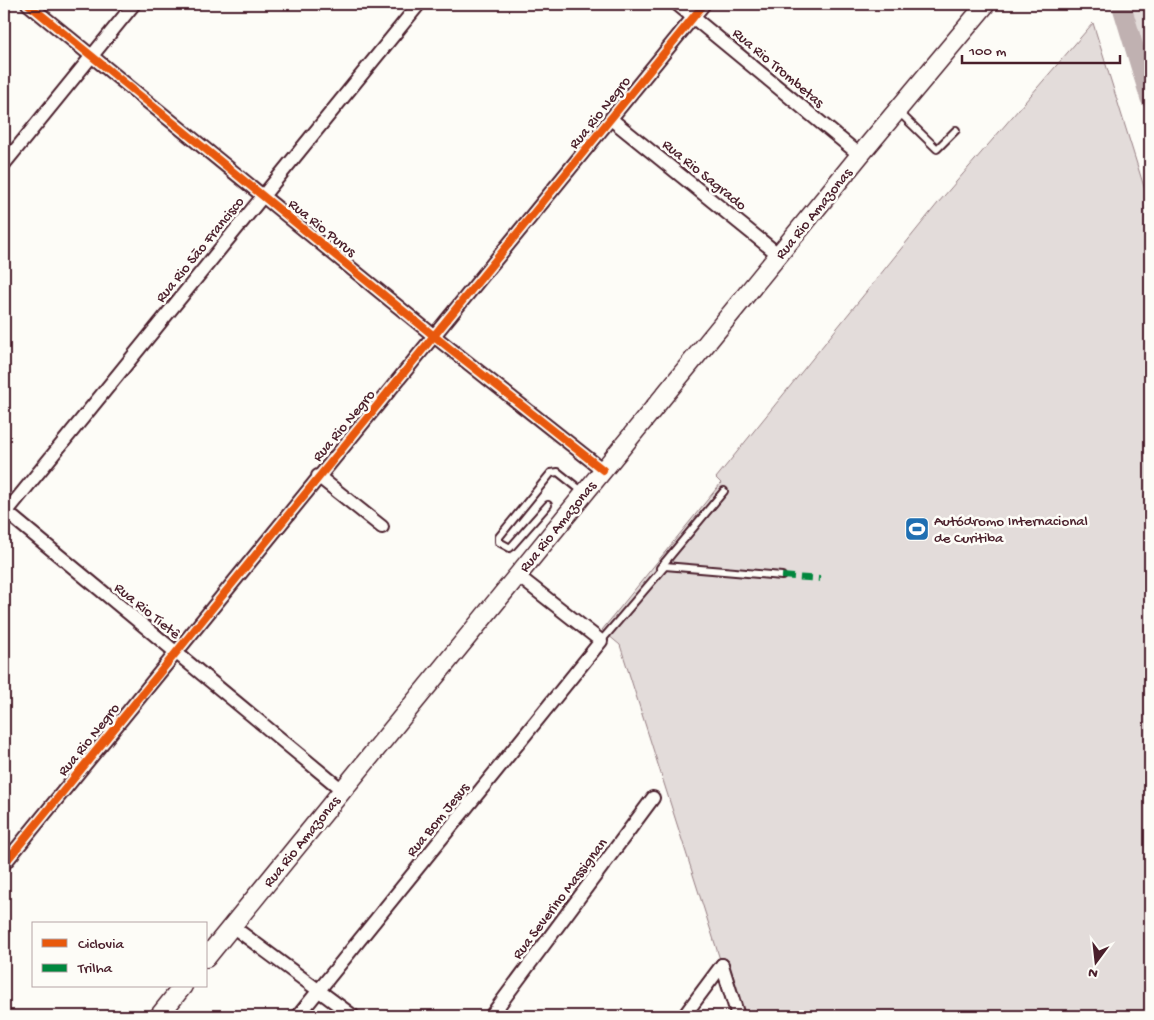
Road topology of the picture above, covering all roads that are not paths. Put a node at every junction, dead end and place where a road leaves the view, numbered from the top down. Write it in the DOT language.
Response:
graph roads {
  1 [pos="28,4"];
  2 [pos="134,4"];
  3 [pos="419,4"];
  4 [pos="678,4"];
  5 [pos="704,4"];
  6 [pos="986,4"];
  7 [pos="693,17"];
  8 [pos="92,56"];
  9 [pos="897,109"];
  10 [pos="611,119"];
  11 [pos="956,130"];
  12 [pos="860,155"];
  13 [pos="4,164"];
  14 [pos="263,195"];
  15 [pos="779,255"];
  16 [pos="434,336"];
  17 [pos="603,470"];
  18 [pos="318,476"];
  19 [pos="724,491"];
  20 [pos="584,493"];
  21 [pos="548,505"];
  22 [pos="5,513"];
  23 [pos="382,527"];
  24 [pos="517,575"];
  25 [pos="782,576"];
  26 [pos="601,641"];
  27 [pos="176,651"];
  28 [pos="342,790"];
  29 [pos="653,798"];
  30 [pos="4,864"];
  31 [pos="232,926"];
  32 [pos="208,956"];
  33 [pos="181,988"];
  34 [pos="319,991"];
  35 [pos="159,1016"];
  36 [pos="298,1016"];
  37 [pos="353,1016"];
  38 [pos="491,1016"];
  39 [pos="684,1016"];
  40 [pos="738,1016"];
  1 -- 8 [label="street, Rua Rio Purus"];
  2 -- 8 [label="street"];
  3 -- 14 [label="street, Rua Rio São Francisco"];
  4 -- 7 [label="street, Rua Rio Trombetas"];
  5 -- 7 [label="street, Rua Rio Negro"];
  6 -- 9 [label="main road, Rua Rio Amazonas"];
  7 -- 10 [label="street, Rua Rio Negro"];
  7 -- 12 [label="street, Rua Rio Trombetas"];
  8 -- 13 [label="street"];
  8 -- 14 [label="street, Rua Rio Purus"];
  9 -- 11 [label="lane"];
  9 -- 12 [label="main road, Rua Rio Amazonas"];
  10 -- 15 [label="street, Rua Rio Sagrado"];
  10 -- 16 [label="street, Rua Rio Negro"];
  12 -- 15 [label="main road, Rua Rio Amazonas"];
  14 -- 16 [label="street, Rua Rio Purus"];
  14 -- 22 [label="street, Rua Rio São Francisco"];
  15 -- 17 [label="main road, Rua Rio Amazonas"];
  16 -- 17 [label="street, Rua Rio Purus"];
  16 -- 18 [label="street, Rua Rio Negro"];
  17 -- 20 [label="main road, Rua Rio Amazonas"];
  18 -- 23 [label="street"];
  18 -- 27 [label="street, Rua Rio Negro"];
  19 -- 26 [label="lane"];
  20 -- 21 [label="lane"];
  20 -- 24 [label="main road, Rua Rio Amazonas"];
  22 -- 27 [label="street, Rua Rio Tietê"];
  24 -- 26 [label="street"];
  24 -- 28 [label="main road, Rua Rio Amazonas"];
  25 -- 26 [label="lane"];
  26 -- 34 [label="street, Rua Bom Jesus"];
  27 -- 28 [label="street, Rua Rio Tietê"];
  27 -- 30 [label="street, Rua Rio Negro"];
  28 -- 31 [label="main road, Rua Rio Amazonas"];
  29 -- 38 [label="street, Rua Severino Massignan"];
  31 -- 32 [label="main road, Rua Rio Amazonas"];
  31 -- 34 [label="street"];
  33 -- 35 [label="main road"];
  34 -- 36 [label="street, Rua Bom Jesus"];
  34 -- 37 [label="street"];
  39 -- 40 [label="street"];
}
